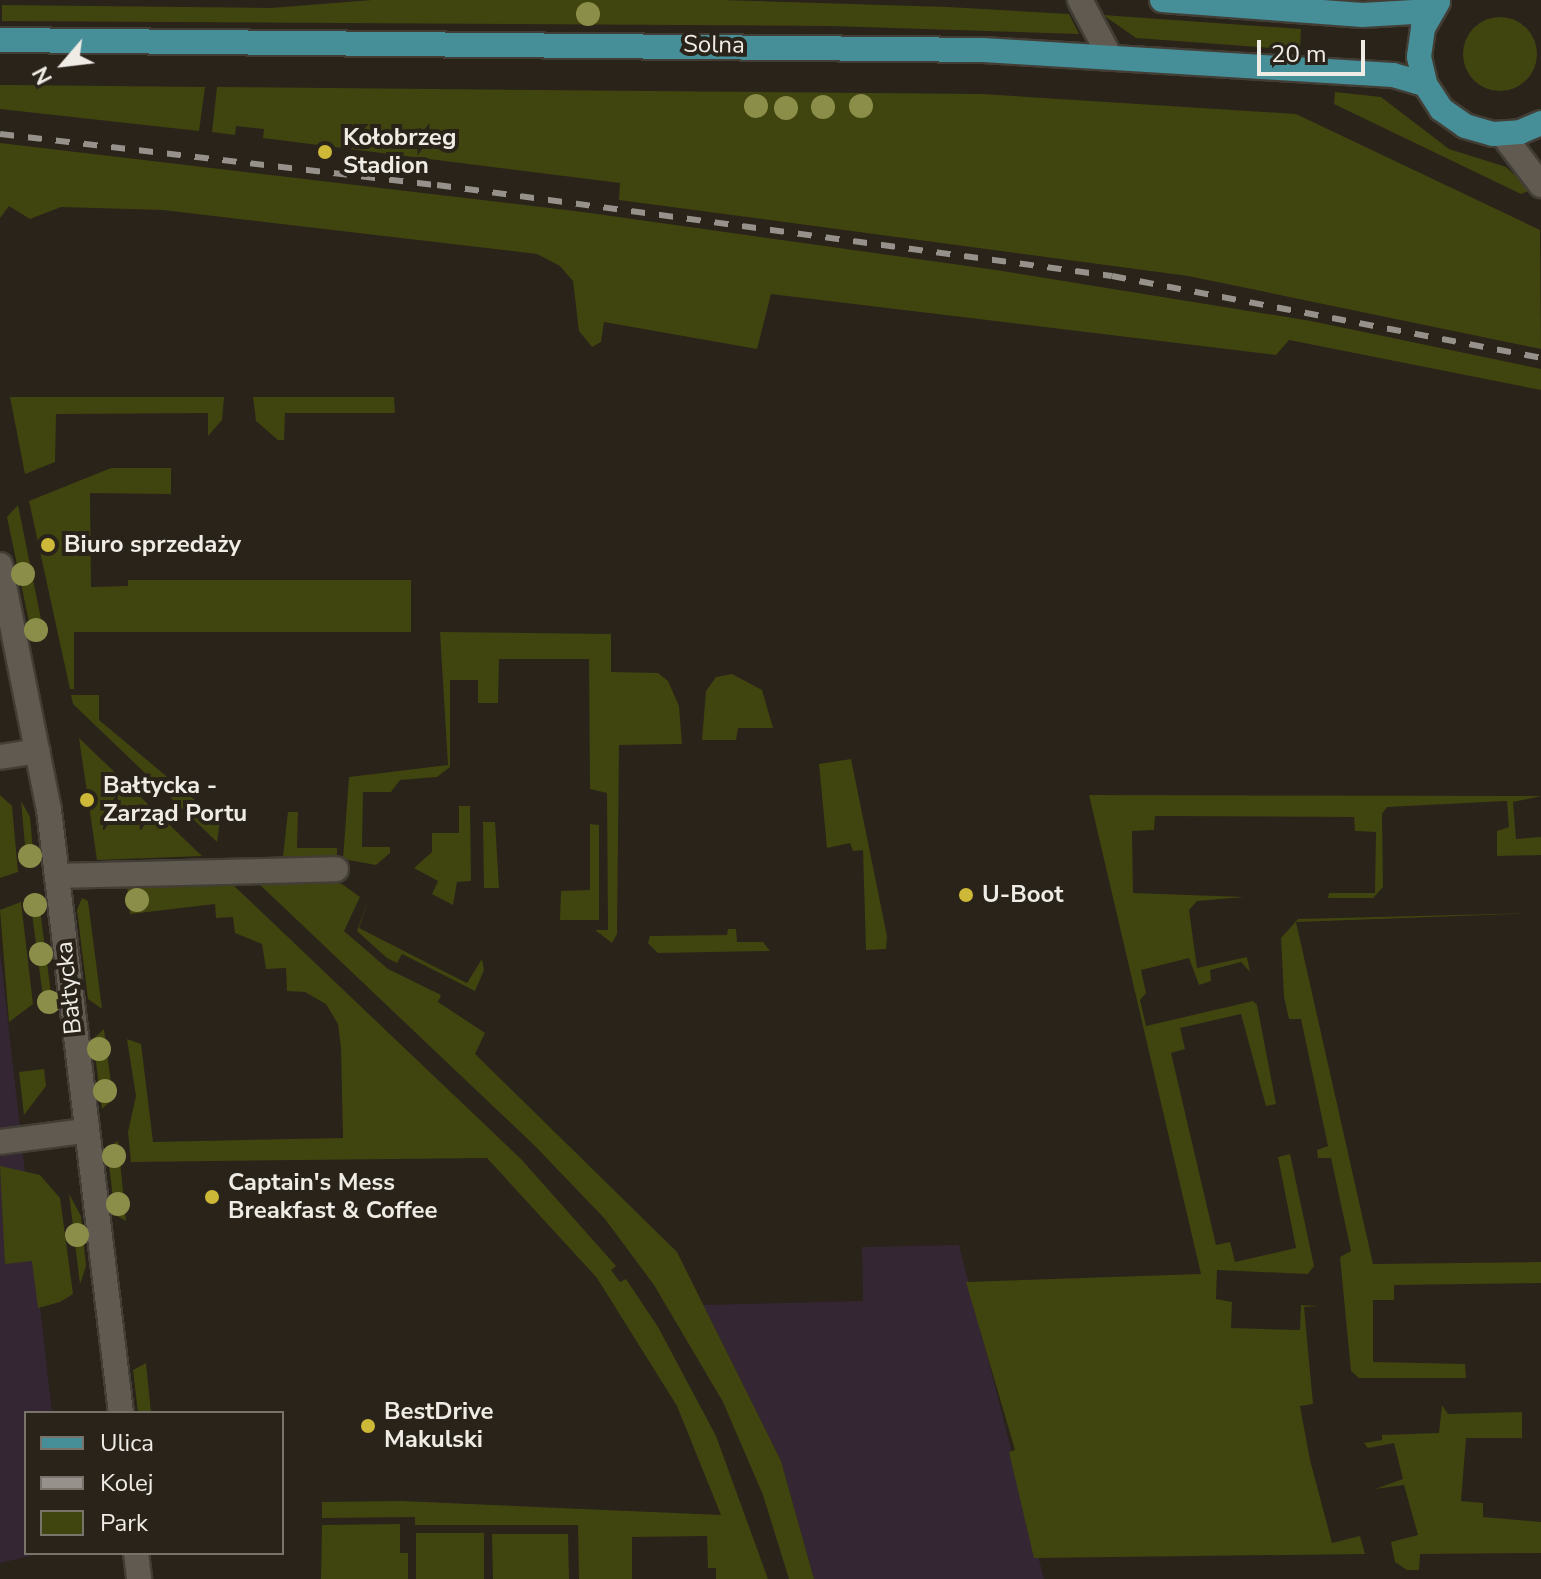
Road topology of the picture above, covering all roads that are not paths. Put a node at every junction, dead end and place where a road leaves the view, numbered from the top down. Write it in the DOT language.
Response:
graph roads {
  1 [pos="1080,0"];
  2 [pos="1162,0"];
  3 [pos="1435,6"];
  4 [pos="0,40"];
  5 [pos="1109,55"];
  6 [pos="1425,84"];
  7 [pos="1541,123"];
  8 [pos="1503,135"];
  9 [pos="1541,185"];
  10 [pos="0,565"];
  11 [pos="38,751"];
  12 [pos="0,757"];
  13 [pos="336,869"];
  14 [pos="57,876"];
  15 [pos="84,1131"];
  16 [pos="0,1142"];
  17 [pos="121,1411"];
  18 [pos="136,1555"];
  19 [pos="139,1579"];
  1 -- 5 [label="street"];
  2 -- 3 [label="main road"];
  3 -- 6 [label="main road"];
  4 -- 5 [label="main road, Solna"];
  5 -- 6 [label="main road, Solna"];
  6 -- 8 [label="main road"];
  7 -- 8 [label="main road"];
  8 -- 9 [label="street"];
  10 -- 11 [label="street, Bałtycka"];
  11 -- 12 [label="street"];
  11 -- 14 [label="street, Bałtycka"];
  13 -- 14 [label="street"];
  14 -- 15 [label="street, Bałtycka"];
  15 -- 16 [label="street"];
  15 -- 17 [label="street, Bałtycka"];
  18 -- 19 [label="street"];
}
